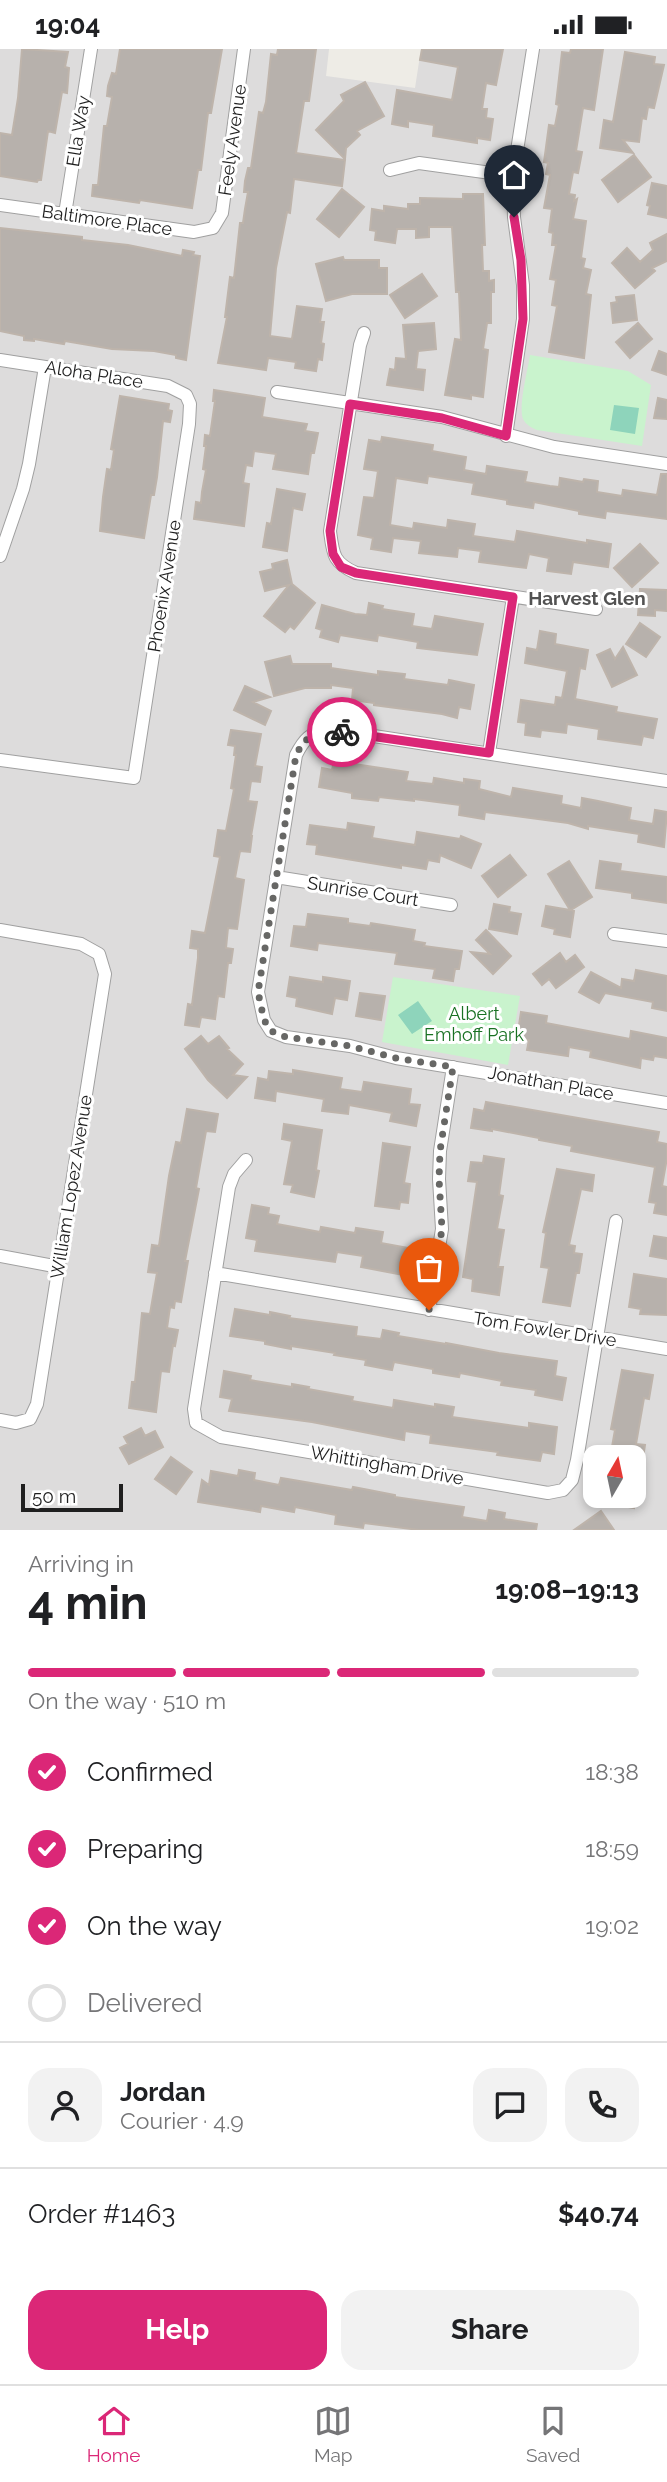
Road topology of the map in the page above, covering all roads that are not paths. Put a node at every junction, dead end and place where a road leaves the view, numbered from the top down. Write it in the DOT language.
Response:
graph roads {
  1 [pos="91,49"];
  2 [pos="244,49"];
  3 [pos="533,49"];
  4 [pos="390,170"];
  5 [pos="513,176"];
  6 [pos="0,205"];
  7 [pos="65,214"];
  8 [pos="213,228"];
  9 [pos="364,333"];
  10 [pos="0,360"];
  11 [pos="45,367"];
  12 [pos="277,392"];
  13 [pos="186,395"];
  14 [pos="350,404"];
  15 [pos="506,436"];
  16 [pos="667,464"];
  17 [pos="0,556"];
  18 [pos="513,597"];
  19 [pos="596,609"];
  20 [pos="489,753"];
  21 [pos="0,760"];
  22 [pos="667,781"];
  23 [pos="276,877"];
  24 [pos="451,905"];
  25 [pos="0,930"];
  26 [pos="614,934"];
  27 [pos="667,941"];
  28 [pos="453,1067"];
  29 [pos="667,1103"];
  30 [pos="246,1160"];
  31 [pos="616,1221"];
  32 [pos="0,1256"];
  33 [pos="59,1268"];
  34 [pos="215,1273"];
  35 [pos="429,1310"];
  36 [pos="597,1338"];
  37 [pos="667,1349"];
  38 [pos="0,1420"];
  1 -- 7 [label="street, Ella Way"];
  2 -- 8 [label="street, Feely Avenue"];
  3 -- 5 [label="street"];
  4 -- 5 [label="street"];
  5 -- 15 [label="street"];
  6 -- 7 [label="street, Baltimore Place"];
  7 -- 8 [label="street, Baltimore Place"];
  9 -- 14 [label="street"];
  10 -- 11 [label="street, Aloha Place"];
  11 -- 13 [label="street, Aloha Place"];
  11 -- 17 [label="street"];
  12 -- 14 [label="street"];
  13 -- 21 [label="street, Phoenix Avenue"];
  14 -- 15 [label="street"];
  14 -- 18 [label="street"];
  15 -- 16 [label="street"];
  18 -- 19 [label="street"];
  18 -- 20 [label="street"];
  20 -- 22 [label="street"];
  20 -- 23 [label="street"];
  23 -- 24 [label="street, Sunrise Court"];
  23 -- 28 [label="street, Jonathan Place"];
  25 -- 33 [label="street, William Lopez Avenue"];
  26 -- 27 [label="street"];
  28 -- 29 [label="street, Jonathan Place"];
  28 -- 35 [label="street"];
  30 -- 34 [label="street"];
  31 -- 36 [label="street"];
  32 -- 33 [label="street"];
  33 -- 38 [label="street, William Lopez Avenue"];
  34 -- 35 [label="street, Tom Fowler Drive"];
  34 -- 36 [label="street, Whittingham Drive"];
  35 -- 36 [label="street, Tom Fowler Drive"];
  36 -- 37 [label="street, Tom Fowler Drive"];
}
